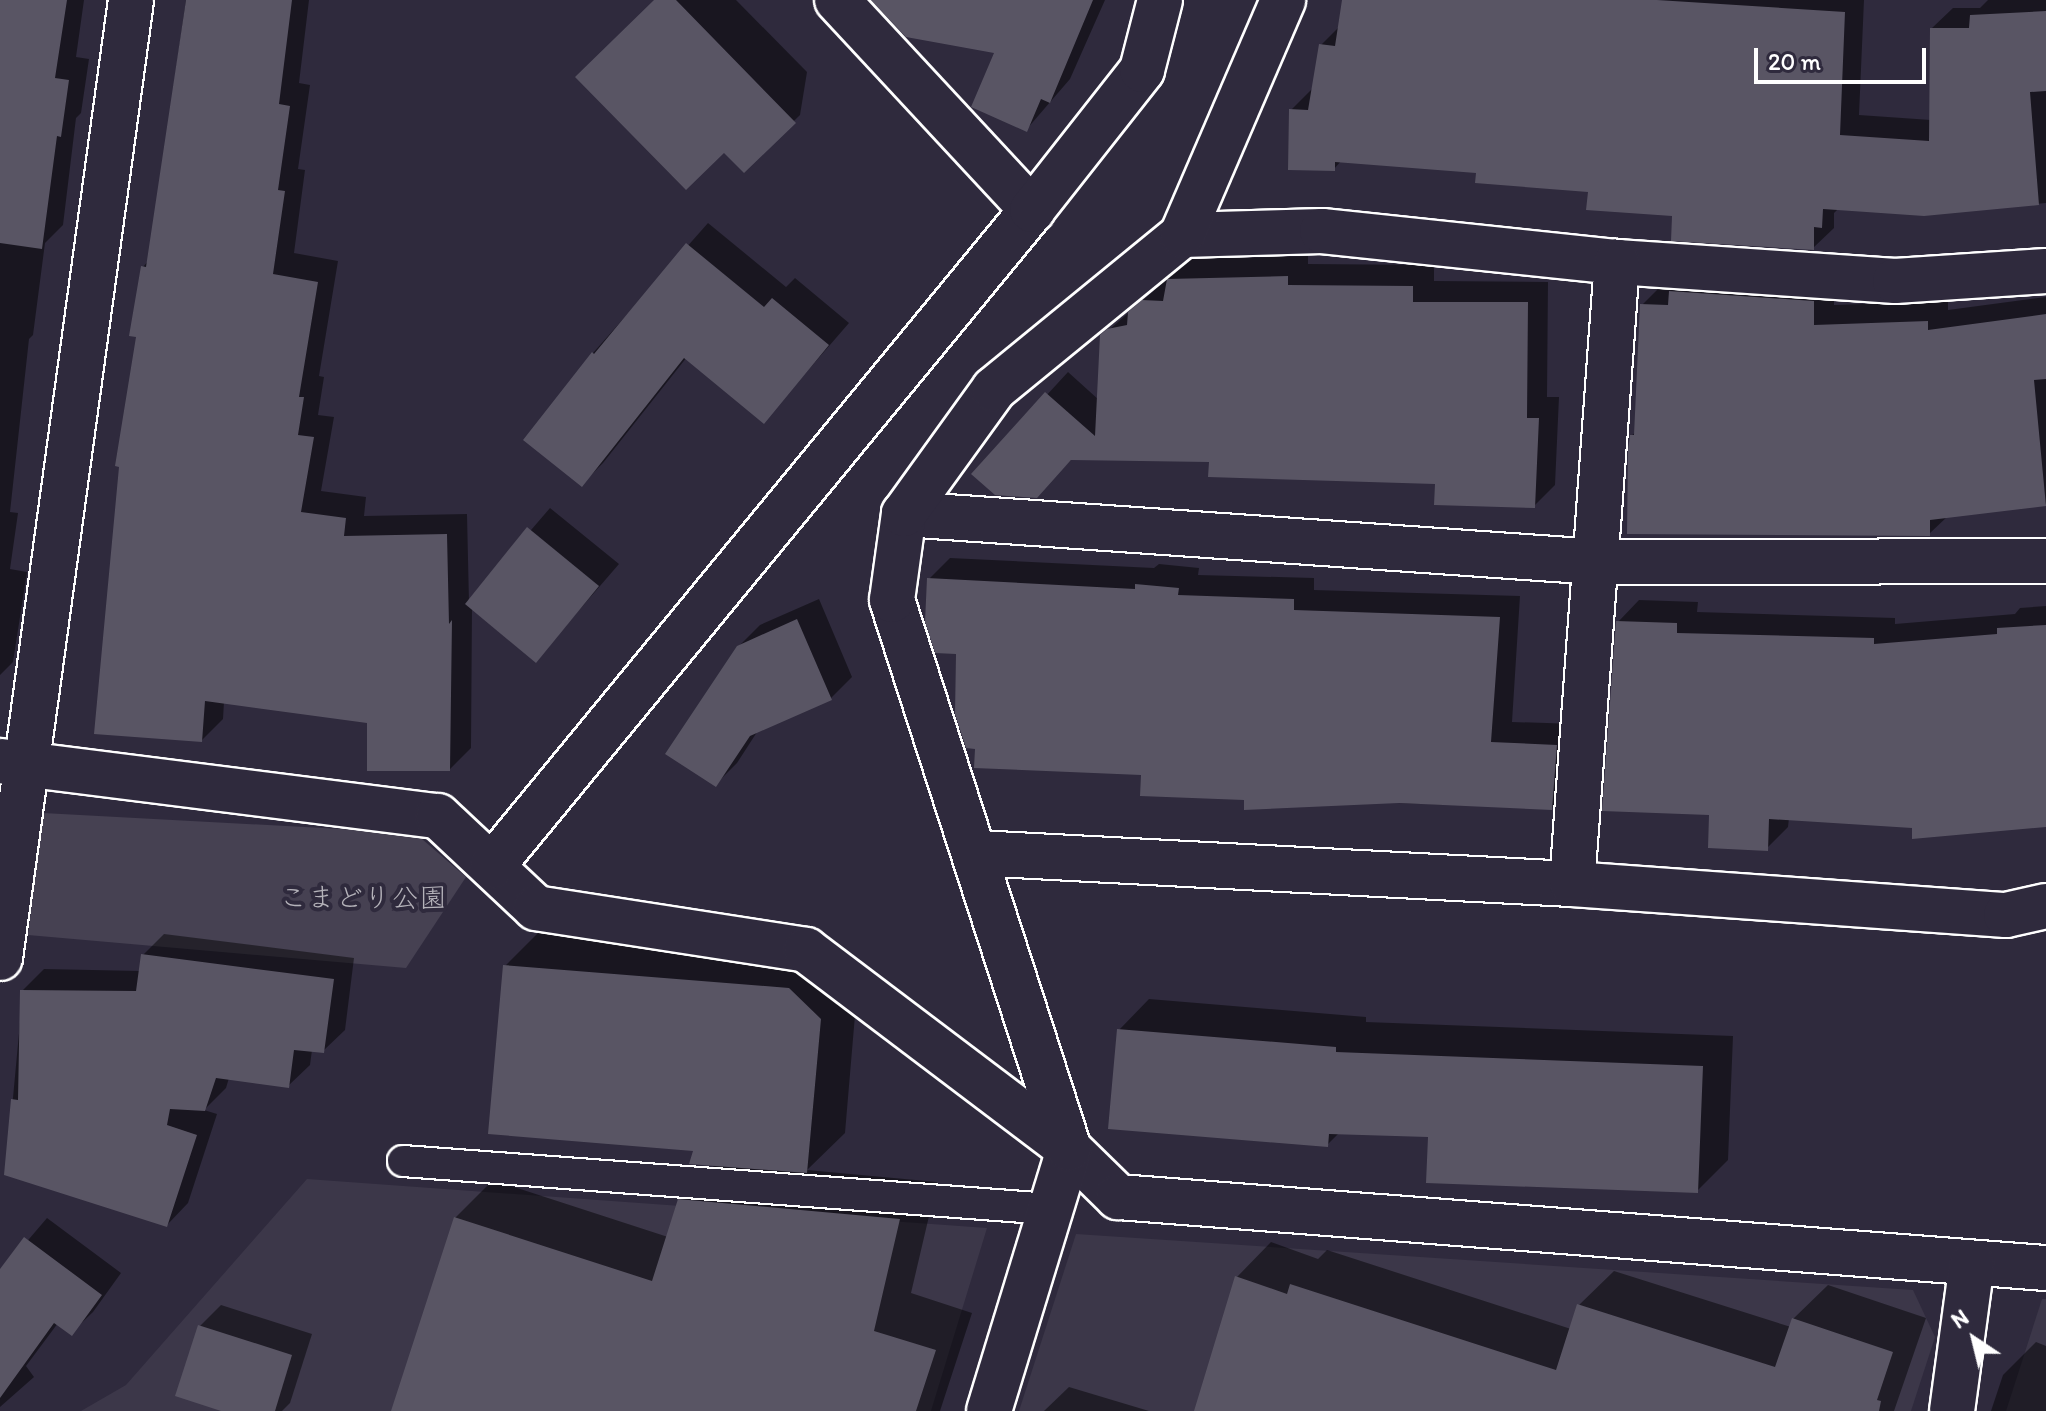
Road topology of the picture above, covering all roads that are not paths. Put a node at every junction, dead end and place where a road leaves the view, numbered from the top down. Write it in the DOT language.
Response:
graph roads {
  1 [pos="131,0"];
  2 [pos="837,0"];
  3 [pos="1160,0"];
  4 [pos="1283,0"];
  5 [pos="1032,210"];
  6 [pos="1182,235"];
  7 [pos="1617,262"];
  8 [pos="2046,271"];
  9 [pos="904,514"];
  10 [pos="2046,561"];
  11 [pos="1597,562"];
  12 [pos="13,764"];
  13 [pos="976,853"];
  14 [pos="492,866"];
  15 [pos="1572,884"];
  16 [pos="2046,906"];
  17 [pos="0,958"];
  18 [pos="1069,1149"];
  19 [pos="403,1161"];
  20 [pos="1051,1209"];
  21 [pos="1972,1264"];
  22 [pos="2046,1268"];
  23 [pos="989,1411"];
  24 [pos="1952,1411"];
  1 -- 12 [label="street"];
  2 -- 5 [label="street"];
  3 -- 5 [label="street"];
  4 -- 6 [label="street"];
  5 -- 14 [label="street"];
  6 -- 7 [label="street"];
  6 -- 9 [label="street"];
  7 -- 8 [label="street"];
  7 -- 11 [label="street"];
  9 -- 11 [label="street"];
  9 -- 13 [label="street"];
  10 -- 11 [label="street"];
  11 -- 15 [label="street"];
  12 -- 14 [label="street"];
  12 -- 17 [label="street"];
  13 -- 15 [label="street"];
  13 -- 18 [label="street"];
  14 -- 18 [label="street"];
  15 -- 16 [label="street"];
  18 -- 20 [label="street"];
  18 -- 21 [label="street"];
  19 -- 20 [label="lane"];
  20 -- 23 [label="street"];
  21 -- 22 [label="street"];
  21 -- 24 [label="street"];
}
